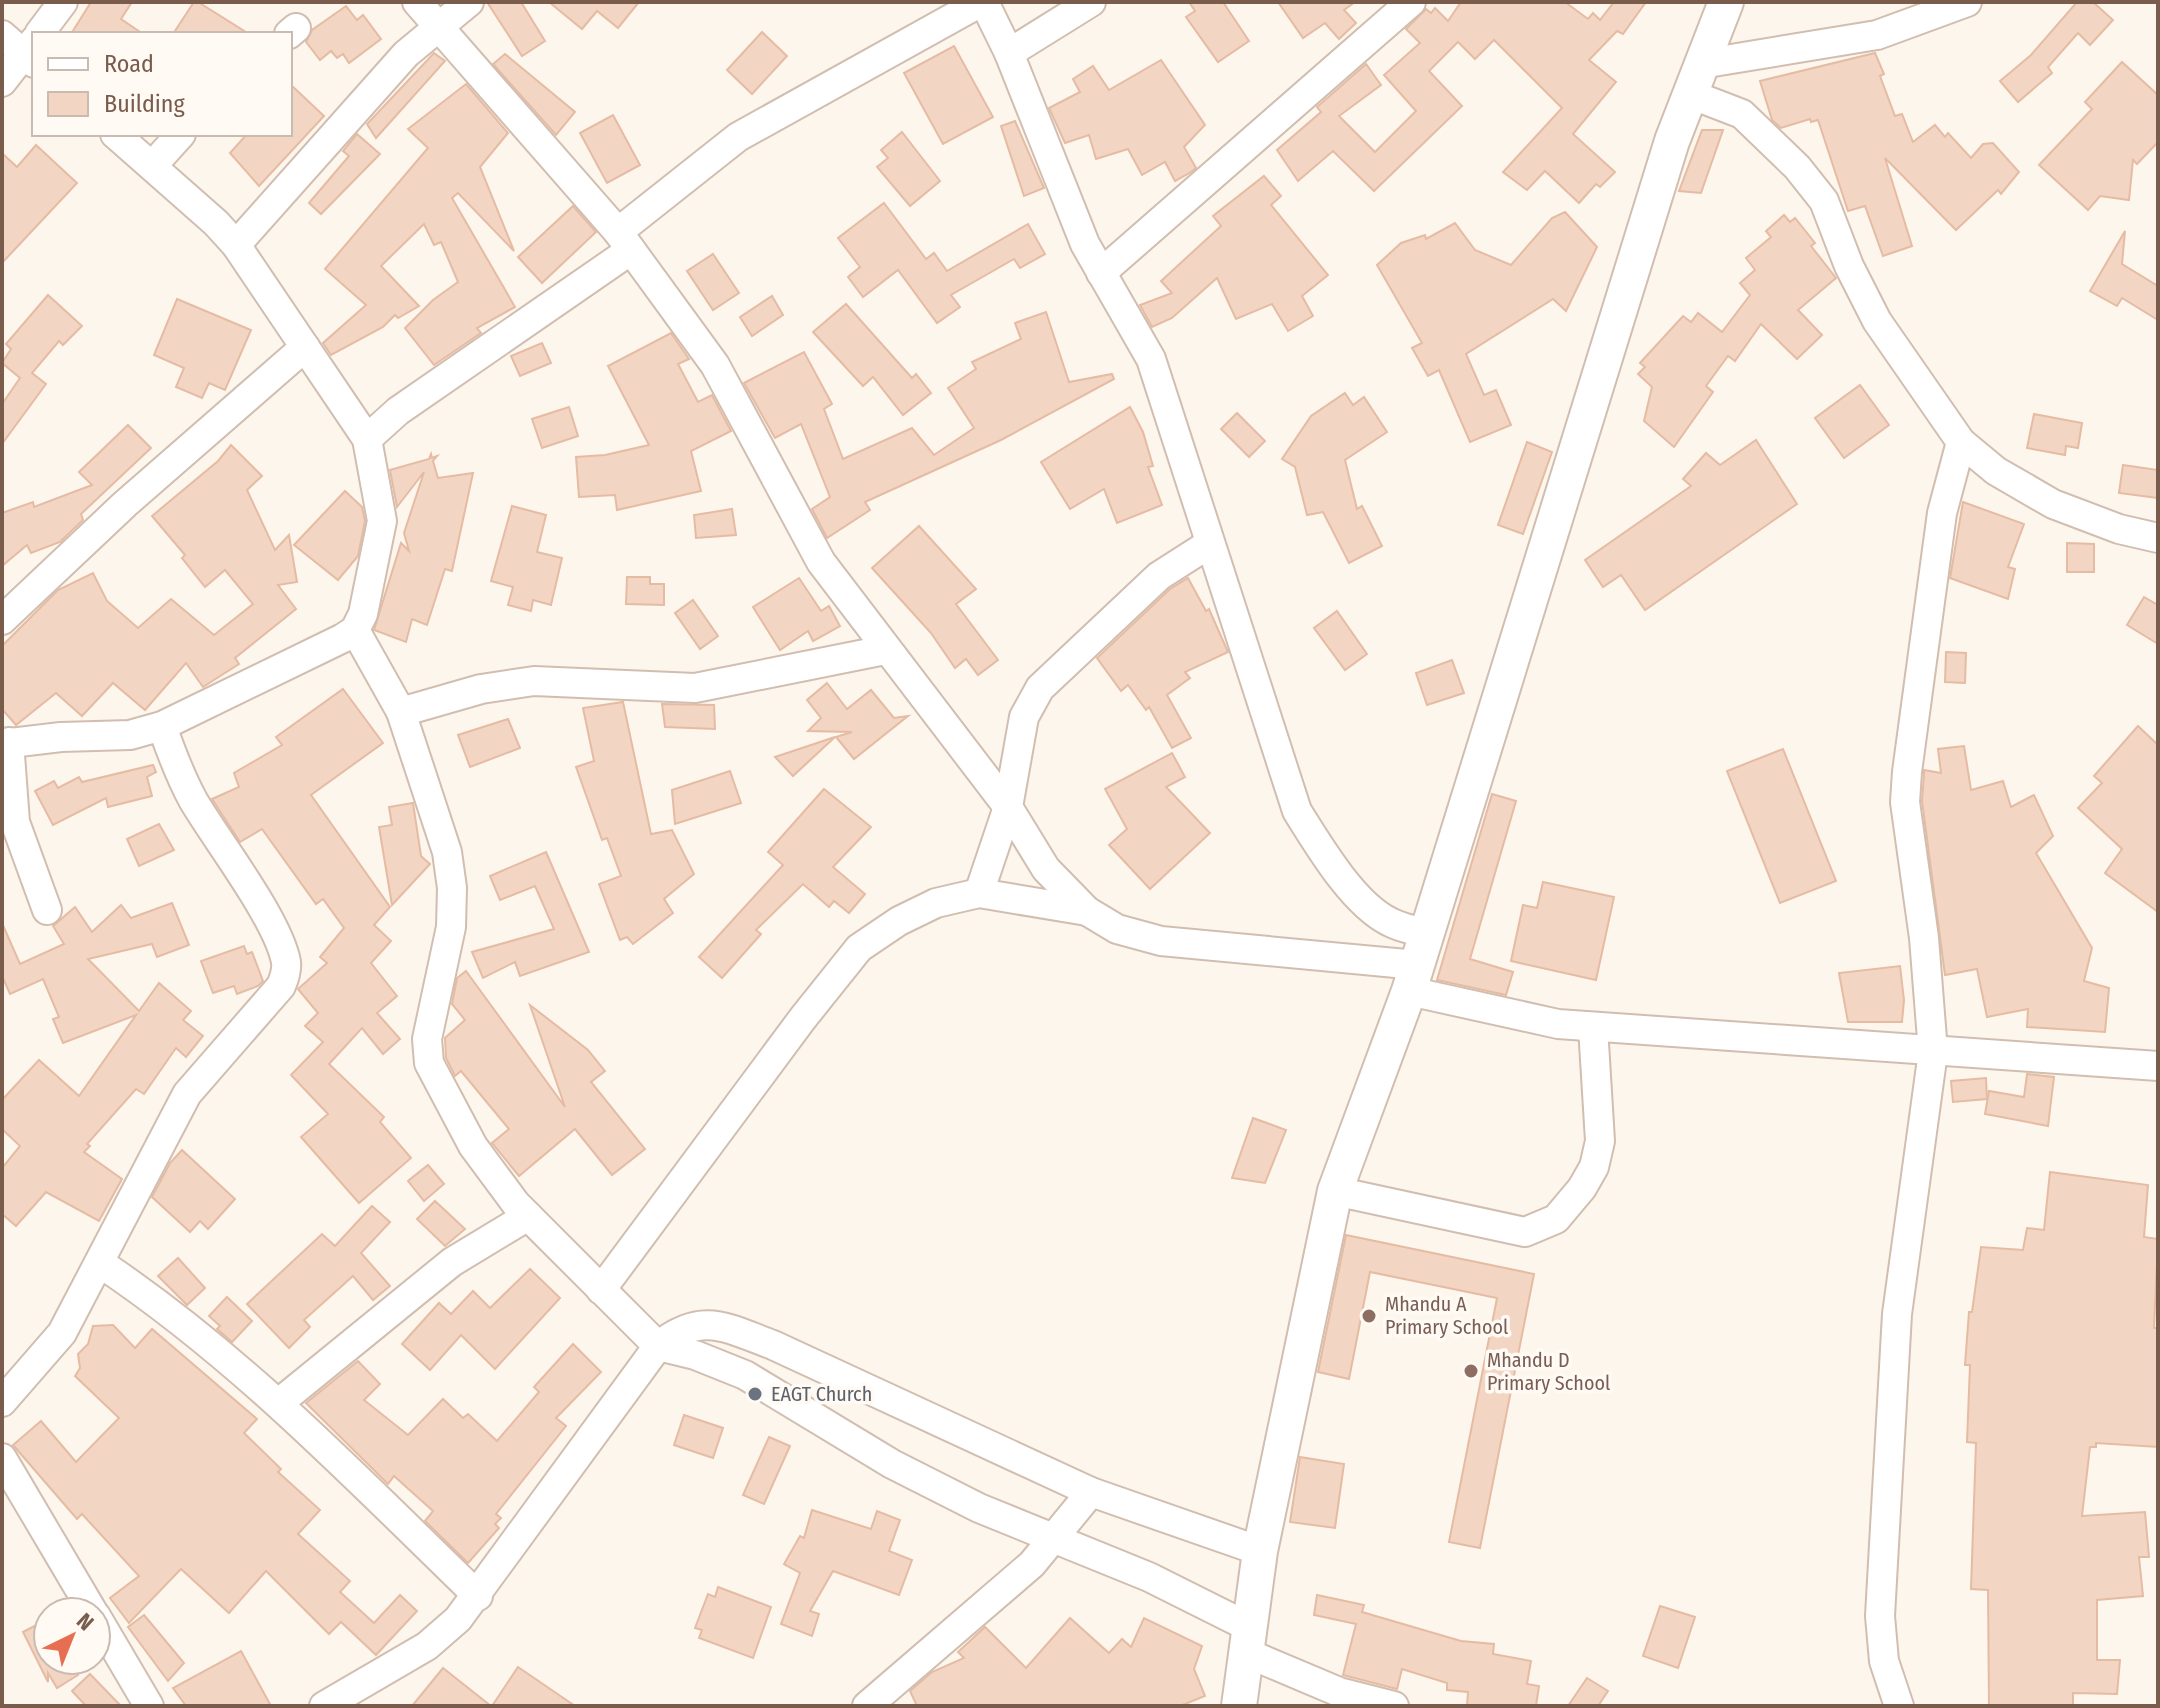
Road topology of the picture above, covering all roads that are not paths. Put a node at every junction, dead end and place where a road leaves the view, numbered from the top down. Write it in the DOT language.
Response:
graph roads {
  1 [pos="63,2"];
  2 [pos="417,2"];
  3 [pos="469,2"];
  4 [pos="982,2"];
  5 [pos="1091,2"];
  6 [pos="1411,2"];
  7 [pos="1726,2"];
  8 [pos="1961,3"];
  9 [pos="442,26"];
  10 [pos="43,32"];
  11 [pos="2,35"];
  12 [pos="32,48"];
  13 [pos="32,49"];
  14 [pos="1009,53"];
  15 [pos="1695,79"];
  16 [pos="2,82"];
  17 [pos="117,136"];
  18 [pos="179,136"];
  19 [pos="152,166"];
  20 [pos="624,241"];
  21 [pos="236,245"];
  22 [pos="1101,273"];
  23 [pos="305,347"];
  24 [pos="367,439"];
  25 [pos="1961,442"];
  26 [pos="2158,538"];
  27 [pos="1209,544"];
  28 [pos="2,620"];
  29 [pos="355,630"];
  30 [pos="885,650"];
  31 [pos="401,712"];
  32 [pos="162,726"];
  33 [pos="6,743"];
  34 [pos="1008,807"];
  35 [pos="979,893"];
  36 [pos="47,910"];
  37 [pos="1087,911"];
  38 [pos="1418,963"];
  39 [pos="1593,1027"];
  40 [pos="1933,1052"];
  41 [pos="2158,1066"];
  42 [pos="1335,1191"];
  43 [pos="528,1216"];
  44 [pos="100,1263"];
  45 [pos="601,1290"];
  46 [pos="658,1346"];
  47 [pos="2,1402"];
  48 [pos="280,1402"];
  49 [pos="6,1472"];
  50 [pos="1091,1492"];
  51 [pos="1053,1538"];
  52 [pos="1260,1551"];
  53 [pos="84,1596"];
  54 [pos="478,1596"];
  55 [pos="1250,1641"];
  56 [pos="112,1643"];
  57 [pos="149,1706"];
  58 [pos="324,1706"];
  59 [pos="867,1706"];
  60 [pos="1239,1706"];
  61 [pos="1394,1706"];
  62 [pos="1899,1706"];
  1 -- 10 [label="street"];
  2 -- 9 [label="street"];
  3 -- 9 [label="street"];
  4 -- 14 [label="street"];
  4 -- 20 [label="street"];
  5 -- 14 [label="street"];
  6 -- 22 [label="street"];
  7 -- 15 [label="street"];
  8 -- 15 [label="street"];
  9 -- 20 [label="street"];
  9 -- 21 [label="street"];
  11 -- 12 [label="street"];
  13 -- 16 [label="street"];
  14 -- 22 [label="street"];
  15 -- 25 [label="street"];
  15 -- 38 [label="street"];
  17 -- 19 [label="street"];
  18 -- 19 [label="street"];
  19 -- 21 [label="street"];
  20 -- 24 [label="street"];
  20 -- 30 [label="street"];
  21 -- 23 [label="street"];
  22 -- 27 [label="street"];
  23 -- 24 [label="street"];
  23 -- 28 [label="street"];
  24 -- 29 [label="street"];
  25 -- 26 [label="street"];
  25 -- 40 [label="street"];
  27 -- 34 [label="street"];
  27 -- 38 [label="street"];
  29 -- 31 [label="street"];
  29 -- 32 [label="street"];
  30 -- 31 [label="street"];
  30 -- 34 [label="street"];
  31 -- 43 [label="street"];
  32 -- 33 [label="street"];
  32 -- 44 [label="street"];
  33 -- 36 [label="street"];
  34 -- 35 [label="street"];
  34 -- 37 [label="street"];
  35 -- 37 [label="street"];
  35 -- 45 [label="street"];
  37 -- 38 [label="street"];
  38 -- 39 [label="street"];
  38 -- 42 [label="street"];
  39 -- 40 [label="street"];
  39 -- 42 [label="street"];
  40 -- 41 [label="street"];
  40 -- 62 [label="street"];
  42 -- 52 [label="street"];
  43 -- 45 [label="street"];
  43 -- 48 [label="street"];
  44 -- 47 [label="street"];
  44 -- 48 [label="street"];
  45 -- 46 [label="street"];
  46 -- 50 [label="street"];
  46 -- 51 [label="street"];
  46 -- 54 [label="street"];
  48 -- 54 [label="street"];
  49 -- 53 [label="street"];
  50 -- 51 [label="street"];
  50 -- 52 [label="street"];
  51 -- 55 [label="street"];
  51 -- 59 [label="street"];
  52 -- 55 [label="street"];
  54 -- 58 [label="street"];
  55 -- 60 [label="street"];
  55 -- 61 [label="street"];
  56 -- 57 [label="street"];
}
